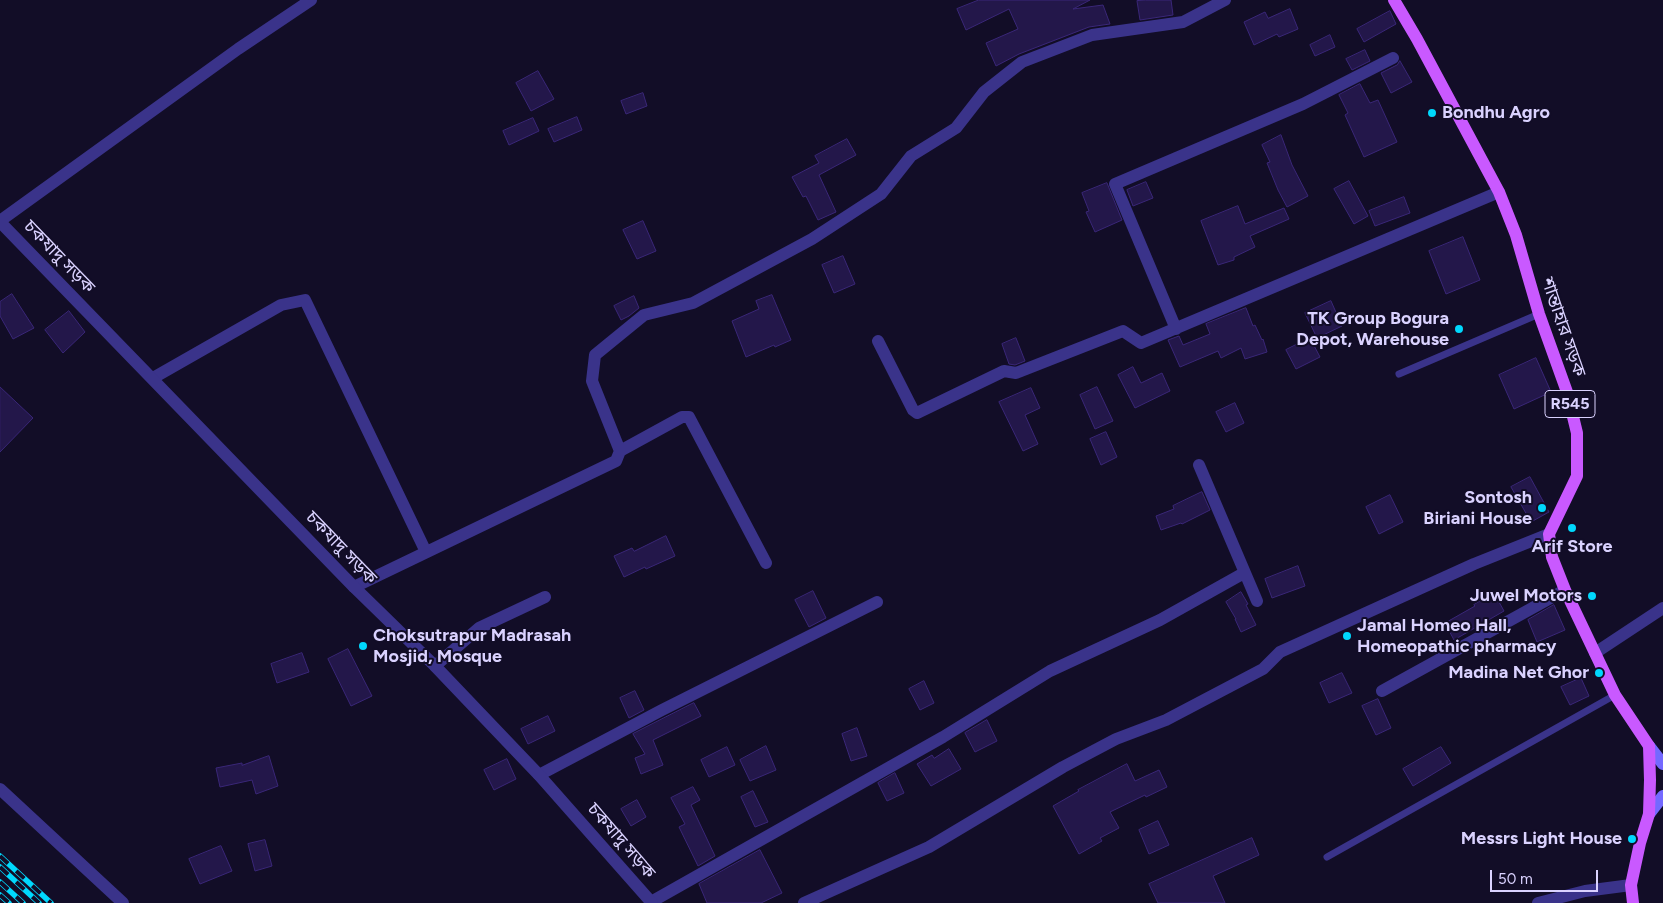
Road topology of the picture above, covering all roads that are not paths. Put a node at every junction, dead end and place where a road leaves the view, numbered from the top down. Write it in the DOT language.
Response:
graph roads {
  1 [pos="311,0"];
  2 [pos="1225,0"];
  3 [pos="1394,0"];
  4 [pos="1393,58"];
  5 [pos="1499,192"];
  6 [pos="0,221"];
  7 [pos="1538,314"];
  8 [pos="1176,328"];
  9 [pos="878,341"];
  10 [pos="1400,374"];
  11 [pos="152,378"];
  12 [pos="620,451"];
  13 [pos="1199,465"];
  14 [pos="1549,534"];
  15 [pos="426,552"];
  16 [pos="766,563"];
  17 [pos="1244,573"];
  18 [pos="354,587"];
  19 [pos="1565,590"];
  20 [pos="545,597"];
  21 [pos="877,602"];
  22 [pos="1257,602"];
  23 [pos="1663,608"];
  24 [pos="1596,653"];
  25 [pos="436,666"];
  26 [pos="1382,691"];
  27 [pos="1615,695"];
  28 [pos="1649,746"];
  29 [pos="1663,764"];
  30 [pos="539,775"];
  31 [pos="0,788"];
  32 [pos="1663,796"];
  33 [pos="1649,814"];
  34 [pos="1327,858"];
  35 [pos="1631,885"];
  36 [pos="652,902"];
  37 [pos="123,903"];
  38 [pos="804,903"];
  39 [pos="1538,903"];
  40 [pos="1633,903"];
  1 -- 6 [label="street"];
  2 -- 12 [label="street"];
  3 -- 5 [label="main road, শান্তাহার সড়ক / R545"];
  4 -- 8 [label="street"];
  5 -- 7 [label="main road, শান্তাহার সড়ক / R545"];
  5 -- 8 [label="street"];
  6 -- 11 [label="street, চকযাদু সড়ক"];
  7 -- 10 [label="lane"];
  7 -- 14 [label="main road, শান্তাহার সড়ক / R545"];
  8 -- 9 [label="street"];
  11 -- 15 [label="street"];
  11 -- 18 [label="street, চকযাদু সড়ক"];
  12 -- 15 [label="street"];
  12 -- 16 [label="street"];
  13 -- 17 [label="street"];
  14 -- 19 [label="main road"];
  14 -- 38 [label="street"];
  15 -- 18 [label="street"];
  17 -- 22 [label="street"];
  17 -- 36 [label="street"];
  18 -- 25 [label="street, চকযাদু সড়ক"];
  19 -- 24 [label="main road"];
  19 -- 26 [label="street"];
  20 -- 25 [label="street"];
  21 -- 30 [label="street"];
  23 -- 24 [label="street"];
  24 -- 27 [label="main road"];
  25 -- 30 [label="street, চকযাদু সড়ক"];
  27 -- 28 [label="main road"];
  27 -- 34 [label="lane"];
  28 -- 29 [label="main road"];
  28 -- 33 [label="main road"];
  30 -- 36 [label="street, চকযাদু সড়ক"];
  31 -- 37 [label="street"];
  32 -- 33 [label="main road"];
  33 -- 35 [label="main road"];
  35 -- 39 [label="street"];
  35 -- 40 [label="main road"];
}
